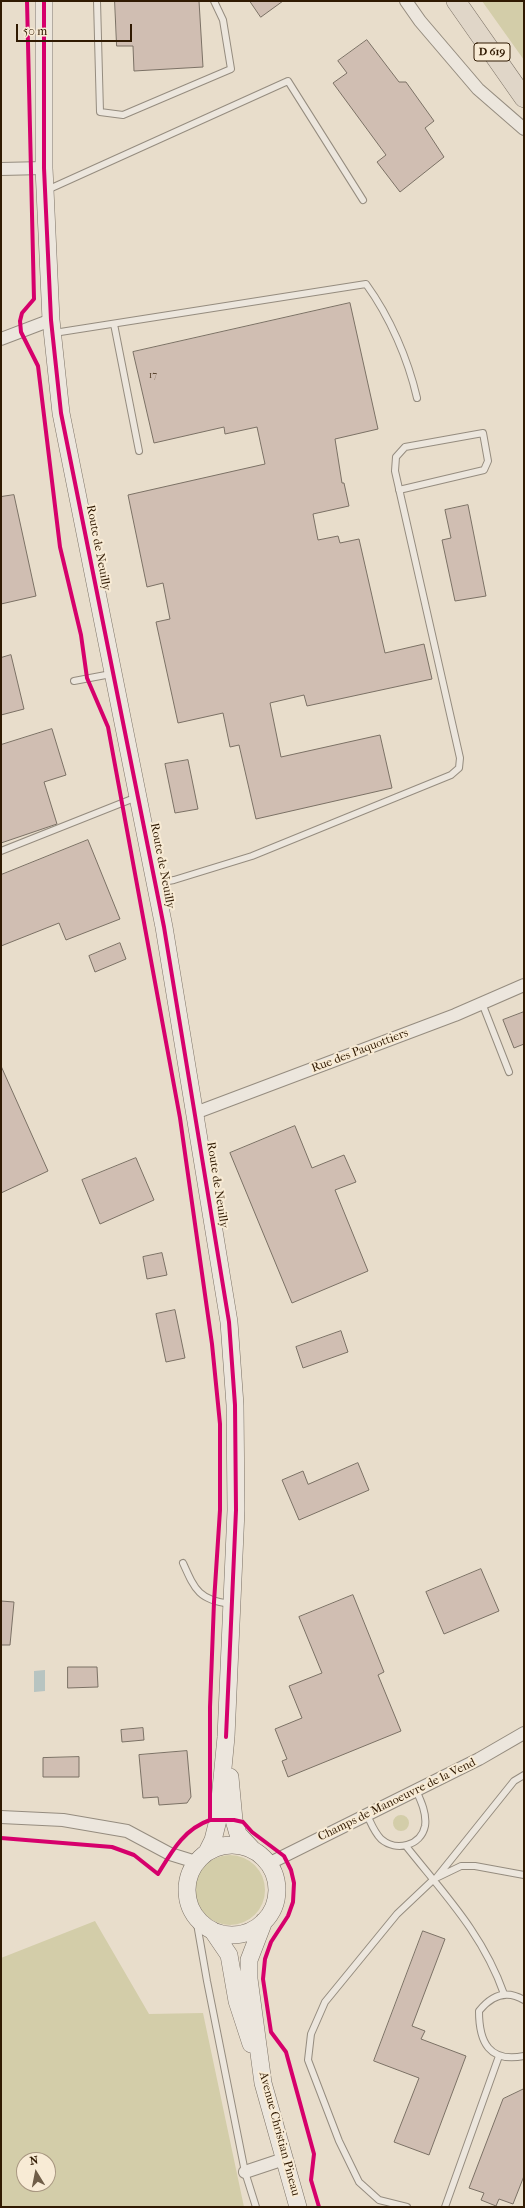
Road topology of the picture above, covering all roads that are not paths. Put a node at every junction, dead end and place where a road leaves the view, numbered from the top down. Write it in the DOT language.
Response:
graph roads {
  1 [pos="44,1"];
  2 [pos="97,1"];
  3 [pos="214,1"];
  4 [pos="406,1"];
  5 [pos="457,3"];
  6 [pos="524,98"];
  7 [pos="524,129"];
  8 [pos="44,168"];
  9 [pos="1,169"];
  10 [pos="45,191"];
  11 [pos="363,200"];
  12 [pos="114,324"];
  13 [pos="52,327"];
  14 [pos="1,339"];
  15 [pos="417,398"];
  16 [pos="139,451"];
  17 [pos="399,490"];
  18 [pos="113,674"];
  19 [pos="74,682"];
  20 [pos="138,797"];
  21 [pos="1,851"];
  22 [pos="155,883"];
  23 [pos="524,985"];
  24 [pos="482,1003"];
  25 [pos="509,1072"];
  26 [pos="195,1113"];
  27 [pos="183,1563"];
  28 [pos="231,1604"];
  29 [pos="524,1733"];
  30 [pos="226,1737"];
  31 [pos="524,1775"];
  32 [pos="416,1790"];
  33 [pos="367,1815"];
  34 [pos="1,1816"];
  35 [pos="406,1846"];
  36 [pos="252,1850"];
  37 [pos="202,1857"];
  38 [pos="268,1864"];
  39 [pos="524,1875"];
  40 [pos="434,1880"];
  41 [pos="196,1918"];
  42 [pos="264,1921"];
  43 [pos="212,1930"];
  44 [pos="504,1994"];
  45 [pos="524,2000"];
  46 [pos="499,2056"];
  47 [pos="524,2056"];
  48 [pos="263,2083"];
  49 [pos="284,2159"];
  50 [pos="245,2172"];
  51 [pos="256,2207"];
  52 [pos="298,2207"];
  53 [pos="407,2207"];
  54 [pos="445,2207"];
  1 -- 8 [label="main road, Route de Neuilly"];
  2 -- 3 [label="lane"];
  4 -- 7 [label="street"];
  5 -- 6 [label="main road, D 619"];
  8 -- 9 [label="street"];
  8 -- 10 [label="main road, Route de Neuilly"];
  10 -- 11 [label="lane"];
  10 -- 13 [label="main road, Route de Neuilly"];
  12 -- 13 [label="lane"];
  12 -- 15 [label="lane"];
  12 -- 16 [label="lane"];
  13 -- 14 [label="street"];
  13 -- 18 [label="main road, Route de Neuilly"];
  17 -- 17 [label="lane"];
  17 -- 22 [label="lane"];
  18 -- 19 [label="lane"];
  18 -- 20 [label="main road, Route de Neuilly"];
  20 -- 21 [label="lane"];
  20 -- 22 [label="main road, Route de Neuilly"];
  22 -- 26 [label="main road, Route de Neuilly"];
  23 -- 24 [label="street, Rue des Paquottiers"];
  24 -- 25 [label="lane"];
  24 -- 26 [label="street, Rue des Paquottiers"];
  26 -- 28 [label="main road, Route de Neuilly"];
  27 -- 28 [label="lane"];
  28 -- 30 [label="main road, Route de Neuilly"];
  29 -- 32 [label="street, Champs de Manoeuvre de la Vend"];
  30 -- 36 [label="main road"];
  30 -- 37 [label="main road, Route de Neuilly"];
  31 -- 40 [label="lane"];
  32 -- 33 [label="street, Champs de Manoeuvre de la Vend"];
  32 -- 35 [label="lane"];
  33 -- 35 [label="lane"];
  33 -- 38 [label="street, Champs de Manoeuvre de la Vend"];
  34 -- 37 [label="street"];
  35 -- 40 [label="lane"];
  36 -- 37 [label="main road"];
  36 -- 38 [label="main road"];
  37 -- 41 [label="main road"];
  38 -- 42 [label="main road"];
  39 -- 40 [label="lane"];
  40 -- 44 [label="lane"];
  40 -- 53 [label="lane"];
  41 -- 43 [label="main road"];
  41 -- 50 [label="lane"];
  42 -- 43 [label="main road"];
  42 -- 48 [label="main road, Avenue Christian Pineau"];
  43 -- 48 [label="main road"];
  44 -- 45 [label="lane"];
  44 -- 46 [label="lane"];
  46 -- 47 [label="lane"];
  46 -- 54 [label="lane"];
  48 -- 49 [label="main road, Avenue Christian Pineau"];
  49 -- 50 [label="street"];
  49 -- 52 [label="main road, Avenue Christian Pineau"];
  50 -- 51 [label="lane"];
}
